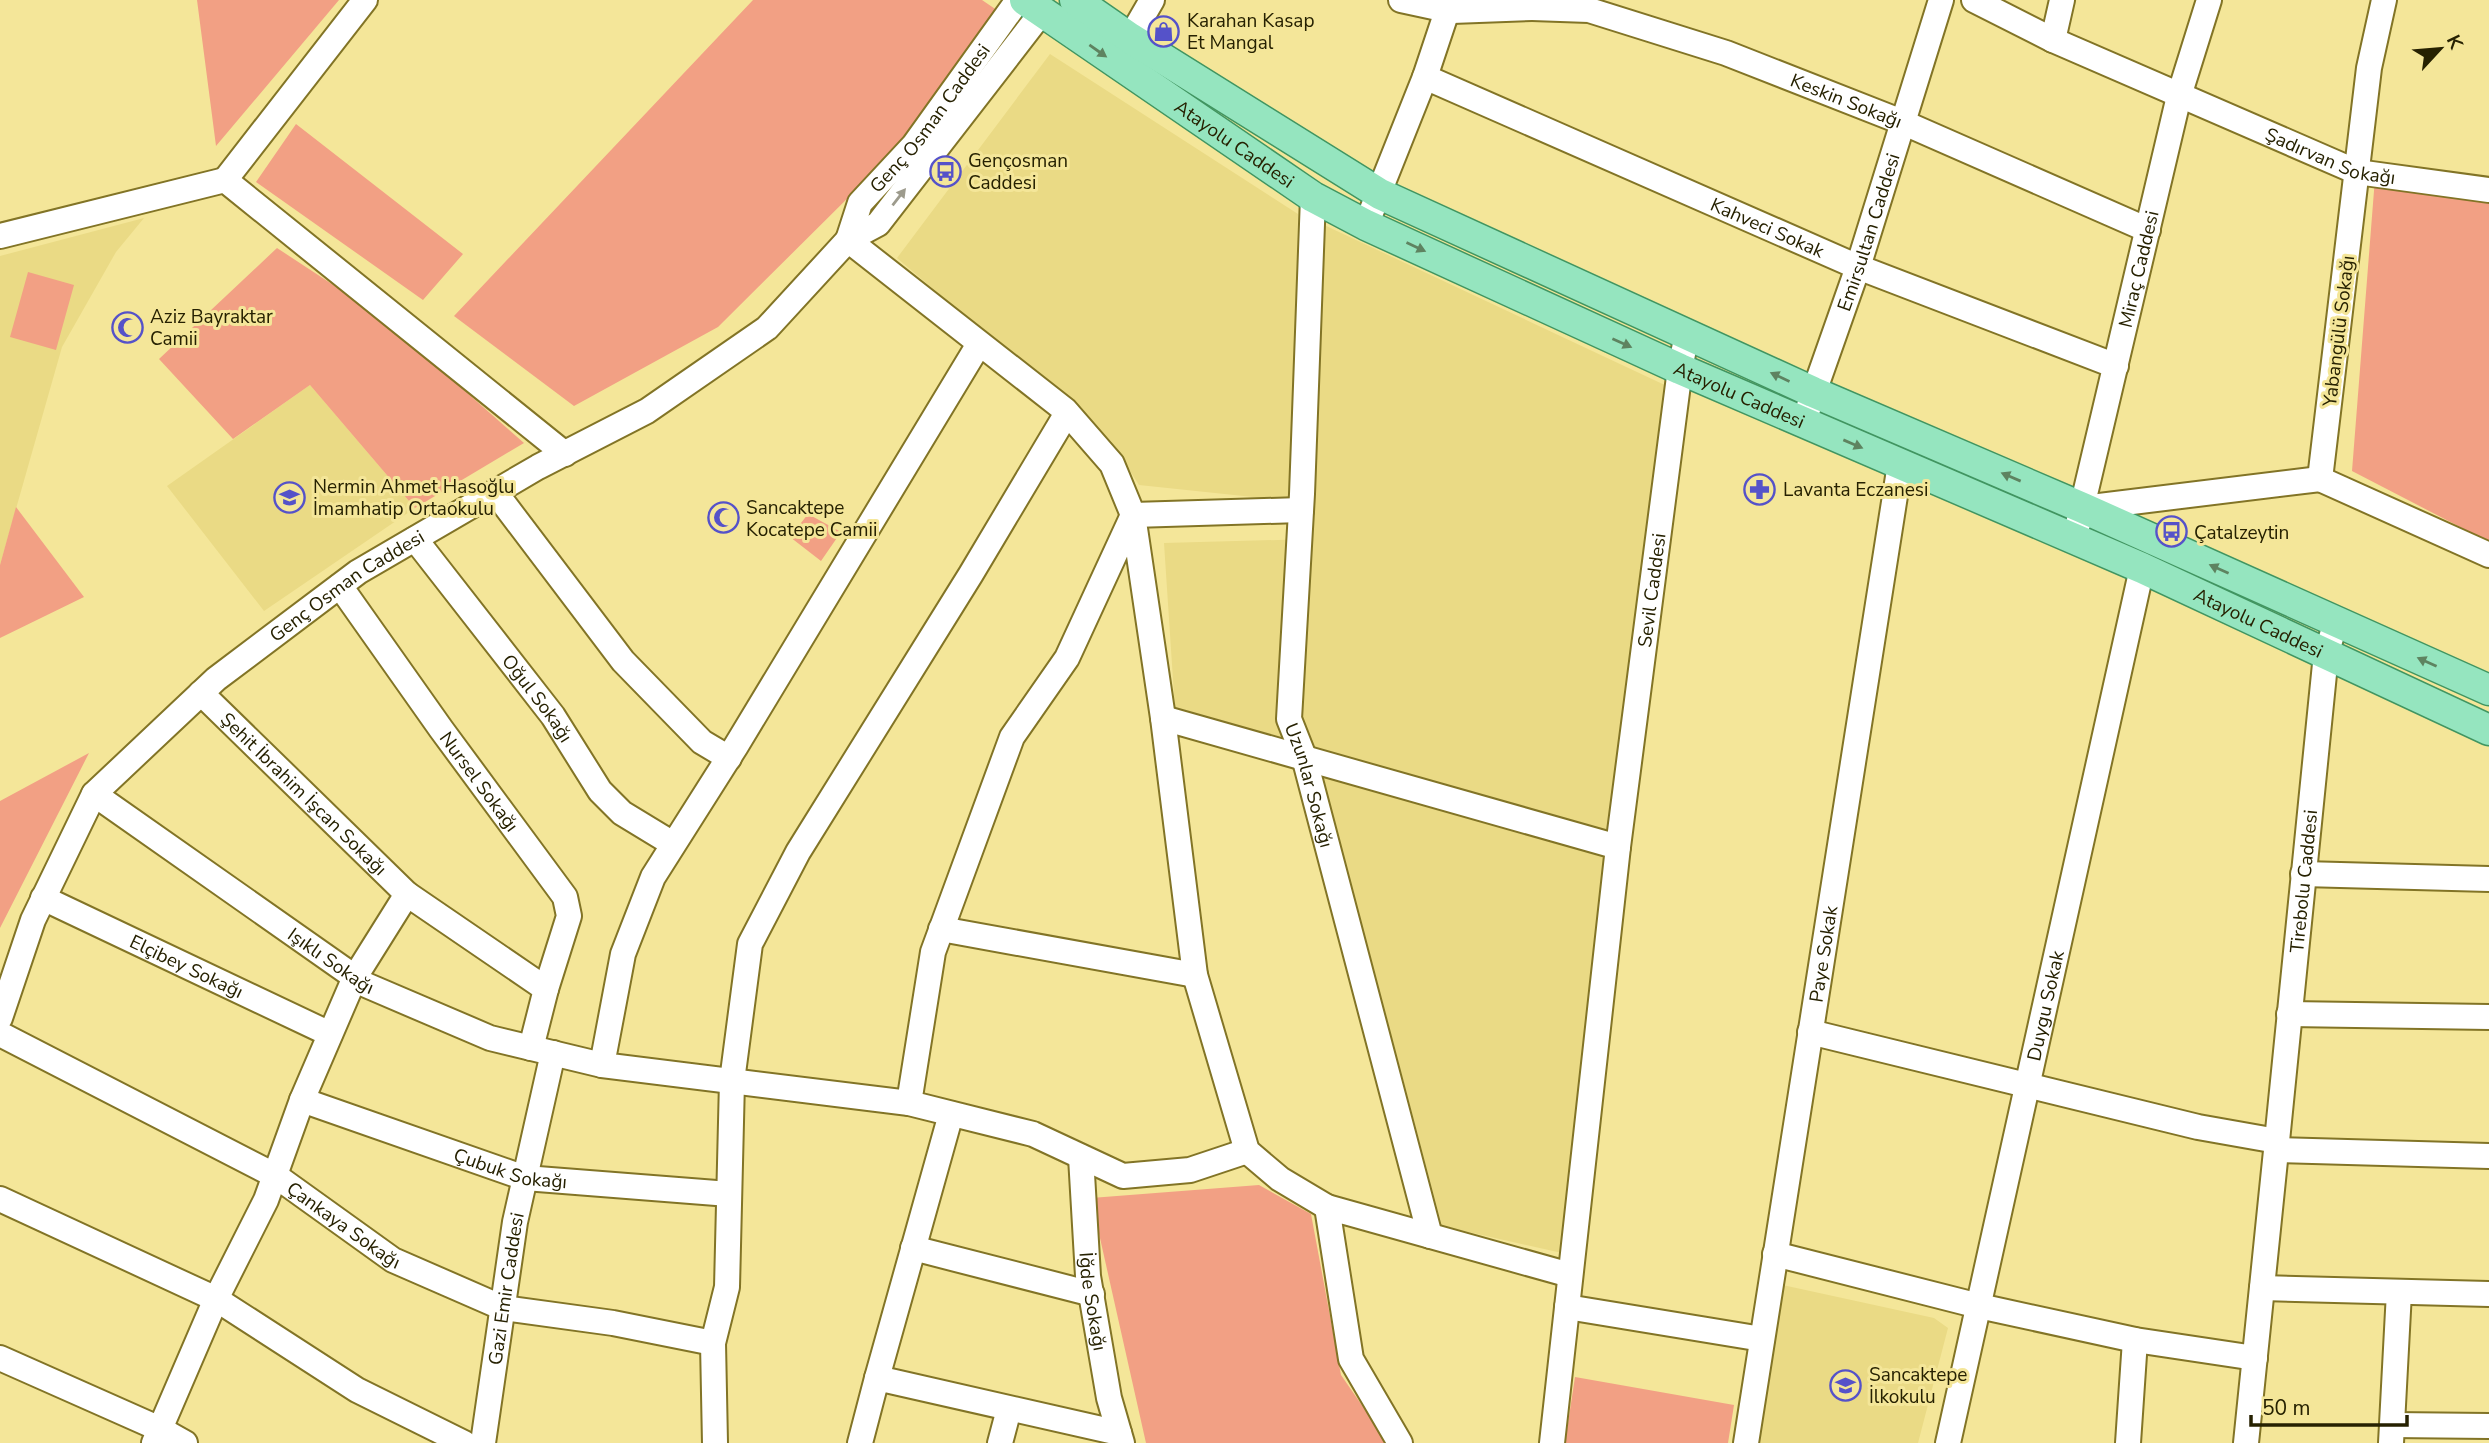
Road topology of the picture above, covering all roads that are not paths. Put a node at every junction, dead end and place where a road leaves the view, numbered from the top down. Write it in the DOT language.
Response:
graph roads {
  1 [pos="365,0"];
  2 [pos="1075,0"];
  3 [pos="1152,0"];
  4 [pos="1401,0"];
  5 [pos="1941,0"];
  6 [pos="1974,0"];
  7 [pos="2062,0"];
  8 [pos="2209,0"];
  9 [pos="2384,0"];
  10 [pos="1033,3"];
  11 [pos="1532,4"];
  12 [pos="1447,11"];
  13 [pos="1130,38"];
  14 [pos="2053,40"];
  15 [pos="1426,77"];
  16 [pos="2179,96"];
  17 [pos="1902,122"];
  18 [pos="2357,172"];
  19 [pos="225,180"];
  20 [pos="2489,190"];
  21 [pos="1380,194"];
  22 [pos="1313,197"];
  23 [pos="1366,225"];
  24 [pos="2148,230"];
  25 [pos="0,236"];
  26 [pos="848,240"];
  27 [pos="1858,267"];
  28 [pos="1687,334"];
  29 [pos="979,345"];
  30 [pos="2116,366"];
  31 [pos="1680,369"];
  32 [pos="1813,392"];
  33 [pos="1067,412"];
  34 [pos="1804,423"];
  35 [pos="565,454"];
  36 [pos="1900,464"];
  37 [pos="2320,479"];
  38 [pos="495,492"];
  39 [pos="2083,508"];
  40 [pos="1301,510"];
  41 [pos="1133,515"];
  42 [pos="2073,538"];
  43 [pos="415,539"];
  44 [pos="2489,555"];
  45 [pos="2142,568"];
  46 [pos="340,586"];
  47 [pos="2336,622"];
  48 [pos="2326,654"];
  49 [pos="2488,687"];
  50 [pos="201,693"];
  51 [pos="1163,718"];
  52 [pos="2489,730"];
  53 [pos="1304,757"];
  54 [pos="729,758"];
  55 [pos="93,794"];
  56 [pos="673,844"];
  57 [pos="1618,847"];
  58 [pos="2303,874"];
  59 [pos="2489,879"];
  60 [pos="407,894"];
  61 [pos="43,898"];
  62 [pos="941,929"];
  63 [pos="7,974"];
  64 [pos="1195,975"];
  65 [pos="355,977"];
  66 [pos="546,989"];
  67 [pos="2289,1014"];
  68 [pos="2489,1017"];
  69 [pos="0,1018"];
  70 [pos="1810,1032"];
  71 [pos="0,1034"];
  72 [pos="330,1034"];
  73 [pos="542,1051"];
  74 [pos="602,1065"];
  75 [pos="732,1081"];
  76 [pos="2027,1087"];
  77 [pos="302,1100"];
  78 [pos="909,1103"];
  79 [pos="951,1114"];
  80 [pos="2276,1146"];
  81 [pos="1248,1151"];
  82 [pos="2489,1156"];
  83 [pos="1082,1157"];
  84 [pos="276,1176"];
  85 [pos="525,1178"];
  86 [pos="729,1194"];
  87 [pos="0,1199"];
  88 [pos="1327,1207"];
  89 [pos="1430,1236"];
  90 [pos="913,1248"];
  91 [pos="1775,1254"];
  92 [pos="1570,1275"];
  93 [pos="2262,1288"];
  94 [pos="2399,1292"];
  95 [pos="1091,1294"];
  96 [pos="2489,1294"];
  97 [pos="216,1299"];
  98 [pos="1979,1306"];
  99 [pos="1567,1307"];
  100 [pos="503,1308"];
  101 [pos="1762,1339"];
  102 [pos="2135,1340"];
  103 [pos="713,1343"];
  104 [pos="2255,1358"];
  105 [pos="0,1359"];
  106 [pos="877,1378"];
  107 [pos="1009,1409"];
  108 [pos="2489,1426"];
  109 [pos="2391,1434"];
  110 [pos="157,1436"];
  111 [pos="1120,1438"];
  112 [pos="185,1443"];
  113 [pos="464,1443"];
  114 [pos="483,1443"];
  115 [pos="715,1443"];
  116 [pos="860,1443"];
  117 [pos="1000,1443"];
  118 [pos="1400,1443"];
  119 [pos="1552,1443"];
  120 [pos="1746,1443"];
  121 [pos="1948,1443"];
  122 [pos="2128,1443"];
  123 [pos="2246,1443"];
  1 -- 19 [label="street"];
  2 -- 13 [label="main road, Atayolu Caddesi"];
  3 -- 13 [label="street"];
  4 -- 12 [label="street, Keskin Sokağı"];
  5 -- 17 [label="street, Emirsultan Caddesi"];
  6 -- 14 [label="street, Şadırvan Sokağı"];
  7 -- 14 [label="street"];
  8 -- 16 [label="street, Miraç Caddesi"];
  9 -- 18 [label="street, Yabangülü Sokağı"];
  10 -- 22 [label="main road, Atayolu Caddesi, one-way"];
  10 -- 26 [label="street, Genç Osman Caddesi"];
  11 -- 12 [label="street, Keskin Sokağı"];
  11 -- 17 [label="street, Keskin Sokağı"];
  12 -- 15 [label="street"];
  13 -- 21 [label="main road, Atayolu Caddesi"];
  14 -- 16 [label="street, Şadırvan Sokağı"];
  15 -- 21 [label="street"];
  15 -- 27 [label="street, Kahveci Sokak"];
  16 -- 18 [label="street, Şadırvan Sokağı"];
  16 -- 24 [label="street, Miraç Caddesi"];
  17 -- 24 [label="street, Keskin Sokağı"];
  17 -- 27 [label="street, Emirsultan Caddesi"];
  18 -- 20 [label="street, Şadırvan Sokağı"];
  18 -- 37 [label="street, Yabangülü Sokağı"];
  19 -- 25 [label="street"];
  19 -- 35 [label="street"];
  21 -- 23 [label="street"];
  21 -- 28 [label="main road, Atayolu Caddesi"];
  22 -- 23 [label="main road, Atayolu Caddesi"];
  22 -- 40 [label="street, Uzunlar Sokağı"];
  23 -- 31 [label="main road, Atayolu Caddesi, one-way"];
  24 -- 30 [label="street, Miraç Caddesi"];
  26 -- 29 [label="street"];
  26 -- 35 [label="street, Genç Osman Caddesi"];
  27 -- 30 [label="street, Kahveci Sokak"];
  27 -- 32 [label="street, Emirsultan Caddesi"];
  28 -- 31 [label="street, Sevil Caddesi"];
  32 -- 28 [label="main road, Atayolu Caddesi, one-way"];
  29 -- 33 [label="street"];
  29 -- 54 [label="street"];
  30 -- 39 [label="street, Miraç Caddesi"];
  31 -- 34 [label="main road, Atayolu Caddesi"];
  31 -- 57 [label="street, Sevil Caddesi"];
  32 -- 34 [label="street, Emirsultan Caddesi"];
  39 -- 32 [label="main road, Atayolu Caddesi, one-way"];
  33 -- 41 [label="street"];
  33 -- 75 [label="street"];
  34 -- 36 [label="main road, Atayolu Caddesi, one-way"];
  35 -- 38 [label="street, Genç Osman Caddesi"];
  36 -- 42 [label="main road, Atayolu Caddesi"];
  36 -- 70 [label="street, Paye Sokak"];
  37 -- 39 [label="street"];
  37 -- 44 [label="street"];
  38 -- 43 [label="street, Genç Osman Caddesi"];
  38 -- 54 [label="street"];
  39 -- 42 [label="street, Miraç Caddesi"];
  47 -- 39 [label="main road, Atayolu Caddesi, one-way"];
  40 -- 41 [label="street"];
  40 -- 53 [label="street, Uzunlar Sokağı"];
  41 -- 51 [label="street"];
  41 -- 62 [label="street"];
  42 -- 45 [label="main road, Atayolu Caddesi"];
  43 -- 46 [label="street, Genç Osman Caddesi"];
  43 -- 56 [label="street, Oğul Sokağı"];
  45 -- 48 [label="main road, Atayolu Caddesi"];
  45 -- 76 [label="street, Duygu Sokak"];
  46 -- 50 [label="street, Genç Osman Caddesi"];
  46 -- 66 [label="street, Nursel Sokağı"];
  47 -- 48 [label="street, Tirebolu Caddesi"];
  49 -- 47 [label="main road, Atayolu Caddesi, one-way"];
  48 -- 52 [label="main road, Atayolu Caddesi"];
  48 -- 58 [label="street, Tirebolu Caddesi"];
  50 -- 55 [label="street, Genç Osman Caddesi"];
  50 -- 60 [label="street, Şehit İbrahim İşcan Sokağı"];
  51 -- 53 [label="street"];
  51 -- 64 [label="street"];
  53 -- 57 [label="street"];
  53 -- 89 [label="street, Uzunlar Sokağı"];
  54 -- 56 [label="street"];
  55 -- 61 [label="street, Genç Osman Caddesi"];
  55 -- 65 [label="street, Işıklı Sokağı"];
  56 -- 74 [label="street"];
  57 -- 92 [label="street, Sevil Caddesi"];
  58 -- 59 [label="street"];
  58 -- 67 [label="street, Tirebolu Caddesi"];
  60 -- 65 [label="street"];
  60 -- 66 [label="street, Şehit İbrahim İşcan Sokağı"];
  61 -- 63 [label="street, Genç Osman Caddesi"];
  61 -- 72 [label="street, Elçibey Sokağı"];
  62 -- 64 [label="street"];
  62 -- 78 [label="street"];
  63 -- 69 [label="street, Genç Osman Caddesi"];
  64 -- 81 [label="street"];
  65 -- 72 [label="street"];
  65 -- 73 [label="street, Işıklı Sokağı"];
  66 -- 73 [label="street, Nursel Sokağı"];
  67 -- 68 [label="street"];
  67 -- 80 [label="street, Tirebolu Caddesi"];
  70 -- 76 [label="street"];
  70 -- 91 [label="street, Paye Sokak"];
  71 -- 84 [label="street, Çankaya Sokağı"];
  72 -- 77 [label="street"];
  73 -- 74 [label="street, Işıklı Sokağı"];
  73 -- 85 [label="street, Gazi Emir Caddesi"];
  74 -- 75 [label="street, Işıklı Sokağı"];
  75 -- 78 [label="street, Işıklı Sokağı"];
  75 -- 86 [label="street"];
  76 -- 80 [label="street"];
  76 -- 98 [label="street, Duygu Sokak"];
  77 -- 84 [label="street"];
  77 -- 85 [label="street, Çubuk Sokağı"];
  78 -- 79 [label="street, Işıklı Sokağı"];
  79 -- 83 [label="street, Işıklı Sokağı"];
  79 -- 90 [label="street"];
  80 -- 82 [label="street"];
  80 -- 93 [label="street, Tirebolu Caddesi"];
  81 -- 83 [label="street, Işıklı Sokağı"];
  81 -- 88 [label="street"];
  83 -- 95 [label="street, İğde Sokağı"];
  84 -- 97 [label="street"];
  84 -- 100 [label="street, Çankaya Sokağı"];
  85 -- 86 [label="street, Çubuk Sokağı"];
  85 -- 100 [label="street, Gazi Emir Caddesi"];
  86 -- 103 [label="street"];
  87 -- 97 [label="street"];
  88 -- 89 [label="street"];
  88 -- 118 [label="street"];
  89 -- 92 [label="street"];
  90 -- 95 [label="street"];
  90 -- 106 [label="street"];
  91 -- 98 [label="street"];
  91 -- 101 [label="street, Paye Sokak"];
  92 -- 99 [label="street, Sevil Caddesi"];
  93 -- 94 [label="street"];
  93 -- 104 [label="street, Tirebolu Caddesi"];
  94 -- 96 [label="street"];
  94 -- 109 [label="street"];
  95 -- 111 [label="street, İğde Sokağı"];
  97 -- 110 [label="street"];
  97 -- 113 [label="street"];
  98 -- 102 [label="street"];
  98 -- 121 [label="street, Duygu Sokak"];
  99 -- 101 [label="street"];
  99 -- 119 [label="street, Sevil Caddesi"];
  100 -- 103 [label="street, Çankaya Sokağı"];
  100 -- 114 [label="street, Gazi Emir Caddesi"];
  101 -- 120 [label="street, Paye Sokak"];
  102 -- 104 [label="street"];
  102 -- 122 [label="street"];
  103 -- 115 [label="street"];
  104 -- 123 [label="street, Tirebolu Caddesi"];
  105 -- 110 [label="street"];
  106 -- 107 [label="street"];
  106 -- 116 [label="street"];
  107 -- 111 [label="street"];
  107 -- 117 [label="street"];
  108 -- 109 [label="street"];
  110 -- 112 [label="street"];
}
